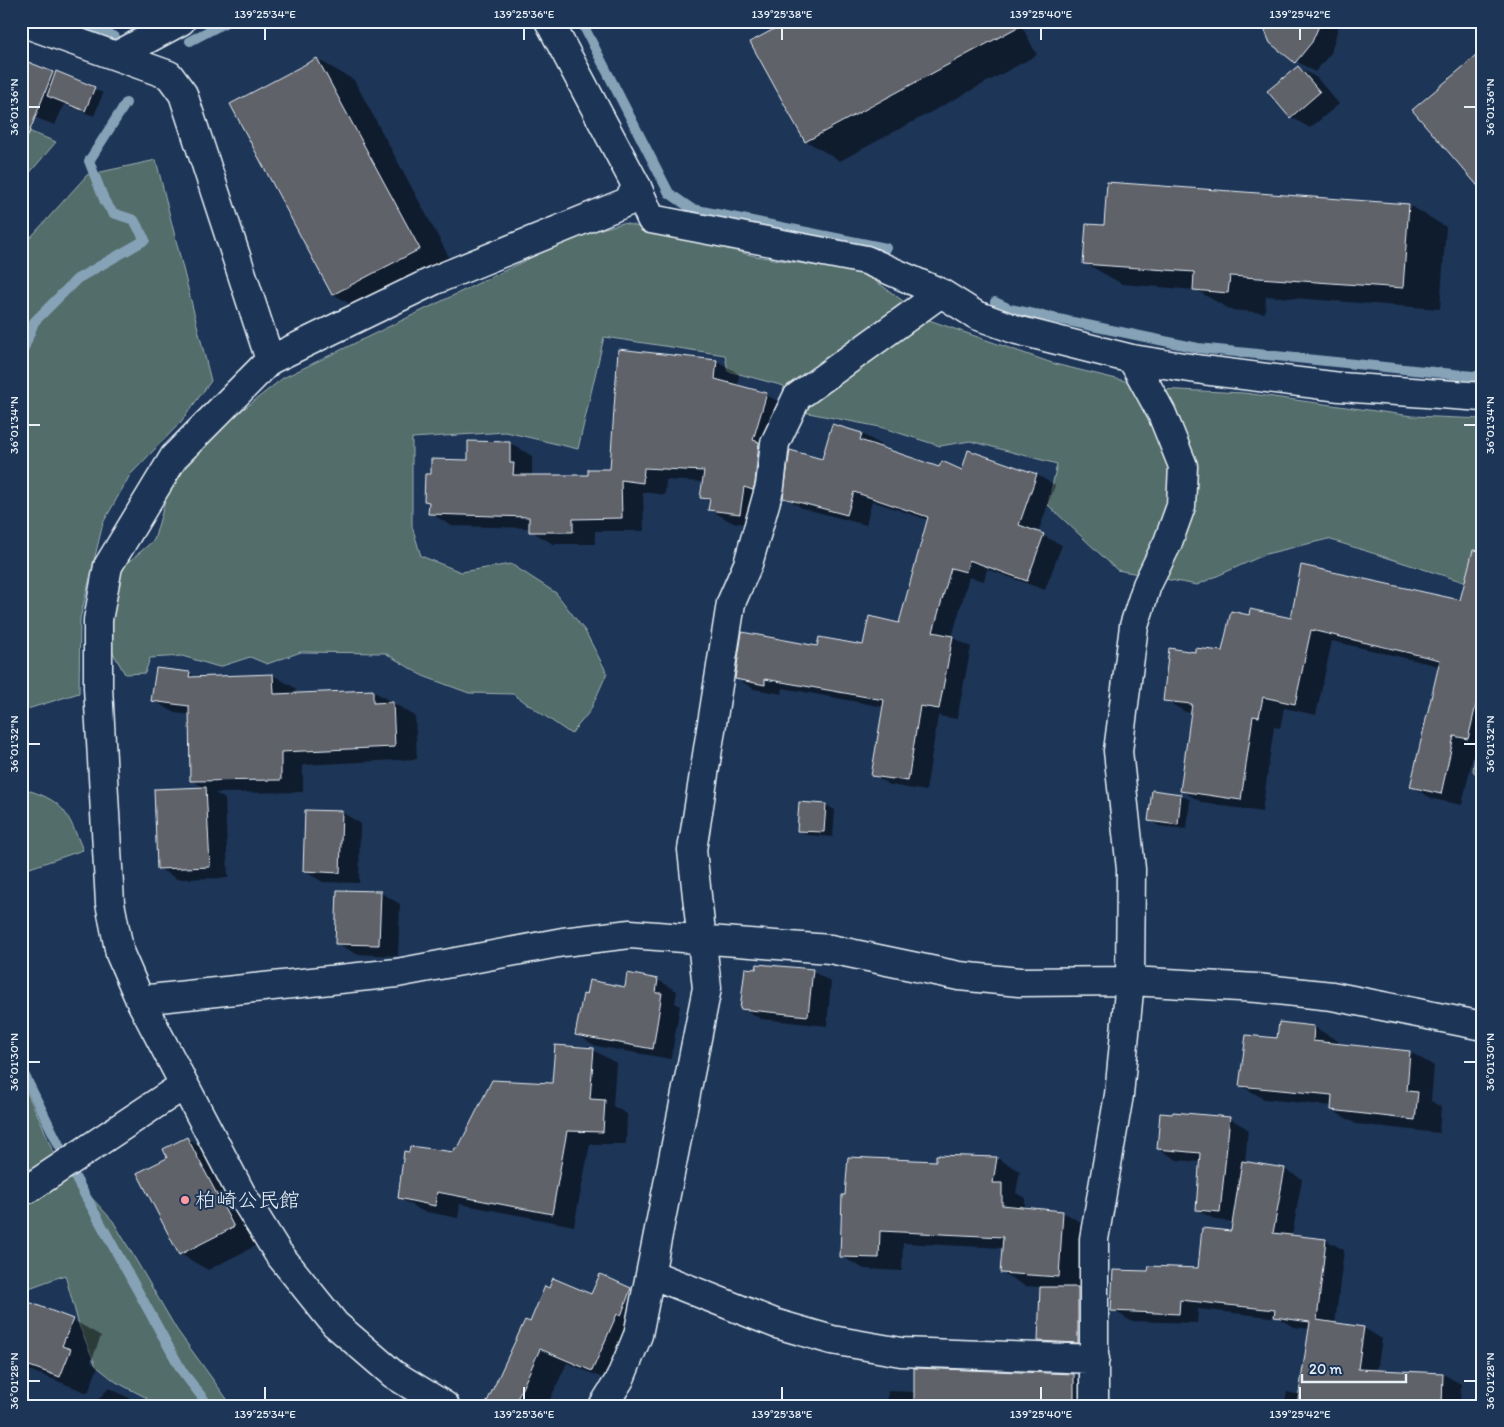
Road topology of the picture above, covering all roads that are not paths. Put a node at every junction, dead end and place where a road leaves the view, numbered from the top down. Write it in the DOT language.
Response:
graph roads {
  1 [pos="181,21"];
  2 [pos="549,21"];
  3 [pos="21,22"];
  4 [pos="116,56"];
  5 [pos="638,187"];
  6 [pos="942,293"];
  7 [pos="1132,359"];
  8 [pos="270,360"];
  9 [pos="1483,397"];
  10 [pos="702,941"];
  11 [pos="1130,982"];
  12 [pos="140,1000"];
  13 [pos="1483,1026"];
  14 [pos="184,1085"];
  15 [pos="21,1190"];
  16 [pos="651,1274"];
  17 [pos="1095,1359"];
  18 [pos="445,1406"];
  19 [pos="603,1406"];
  20 [pos="1094,1406"];
  1 -- 4 [label="street"];
  2 -- 5 [label="street"];
  3 -- 4 [label="street"];
  4 -- 8 [label="street"];
  5 -- 6 [label="street"];
  5 -- 8 [label="street"];
  6 -- 7 [label="street"];
  6 -- 10 [label="street"];
  7 -- 9 [label="street"];
  7 -- 11 [label="street"];
  8 -- 12 [label="street"];
  10 -- 11 [label="street"];
  10 -- 12 [label="street"];
  10 -- 16 [label="street"];
  11 -- 13 [label="street"];
  11 -- 17 [label="street"];
  12 -- 14 [label="street"];
  14 -- 15 [label="street"];
  14 -- 18 [label="street"];
  16 -- 17 [label="street"];
  16 -- 19 [label="street"];
  17 -- 20 [label="street"];
}
